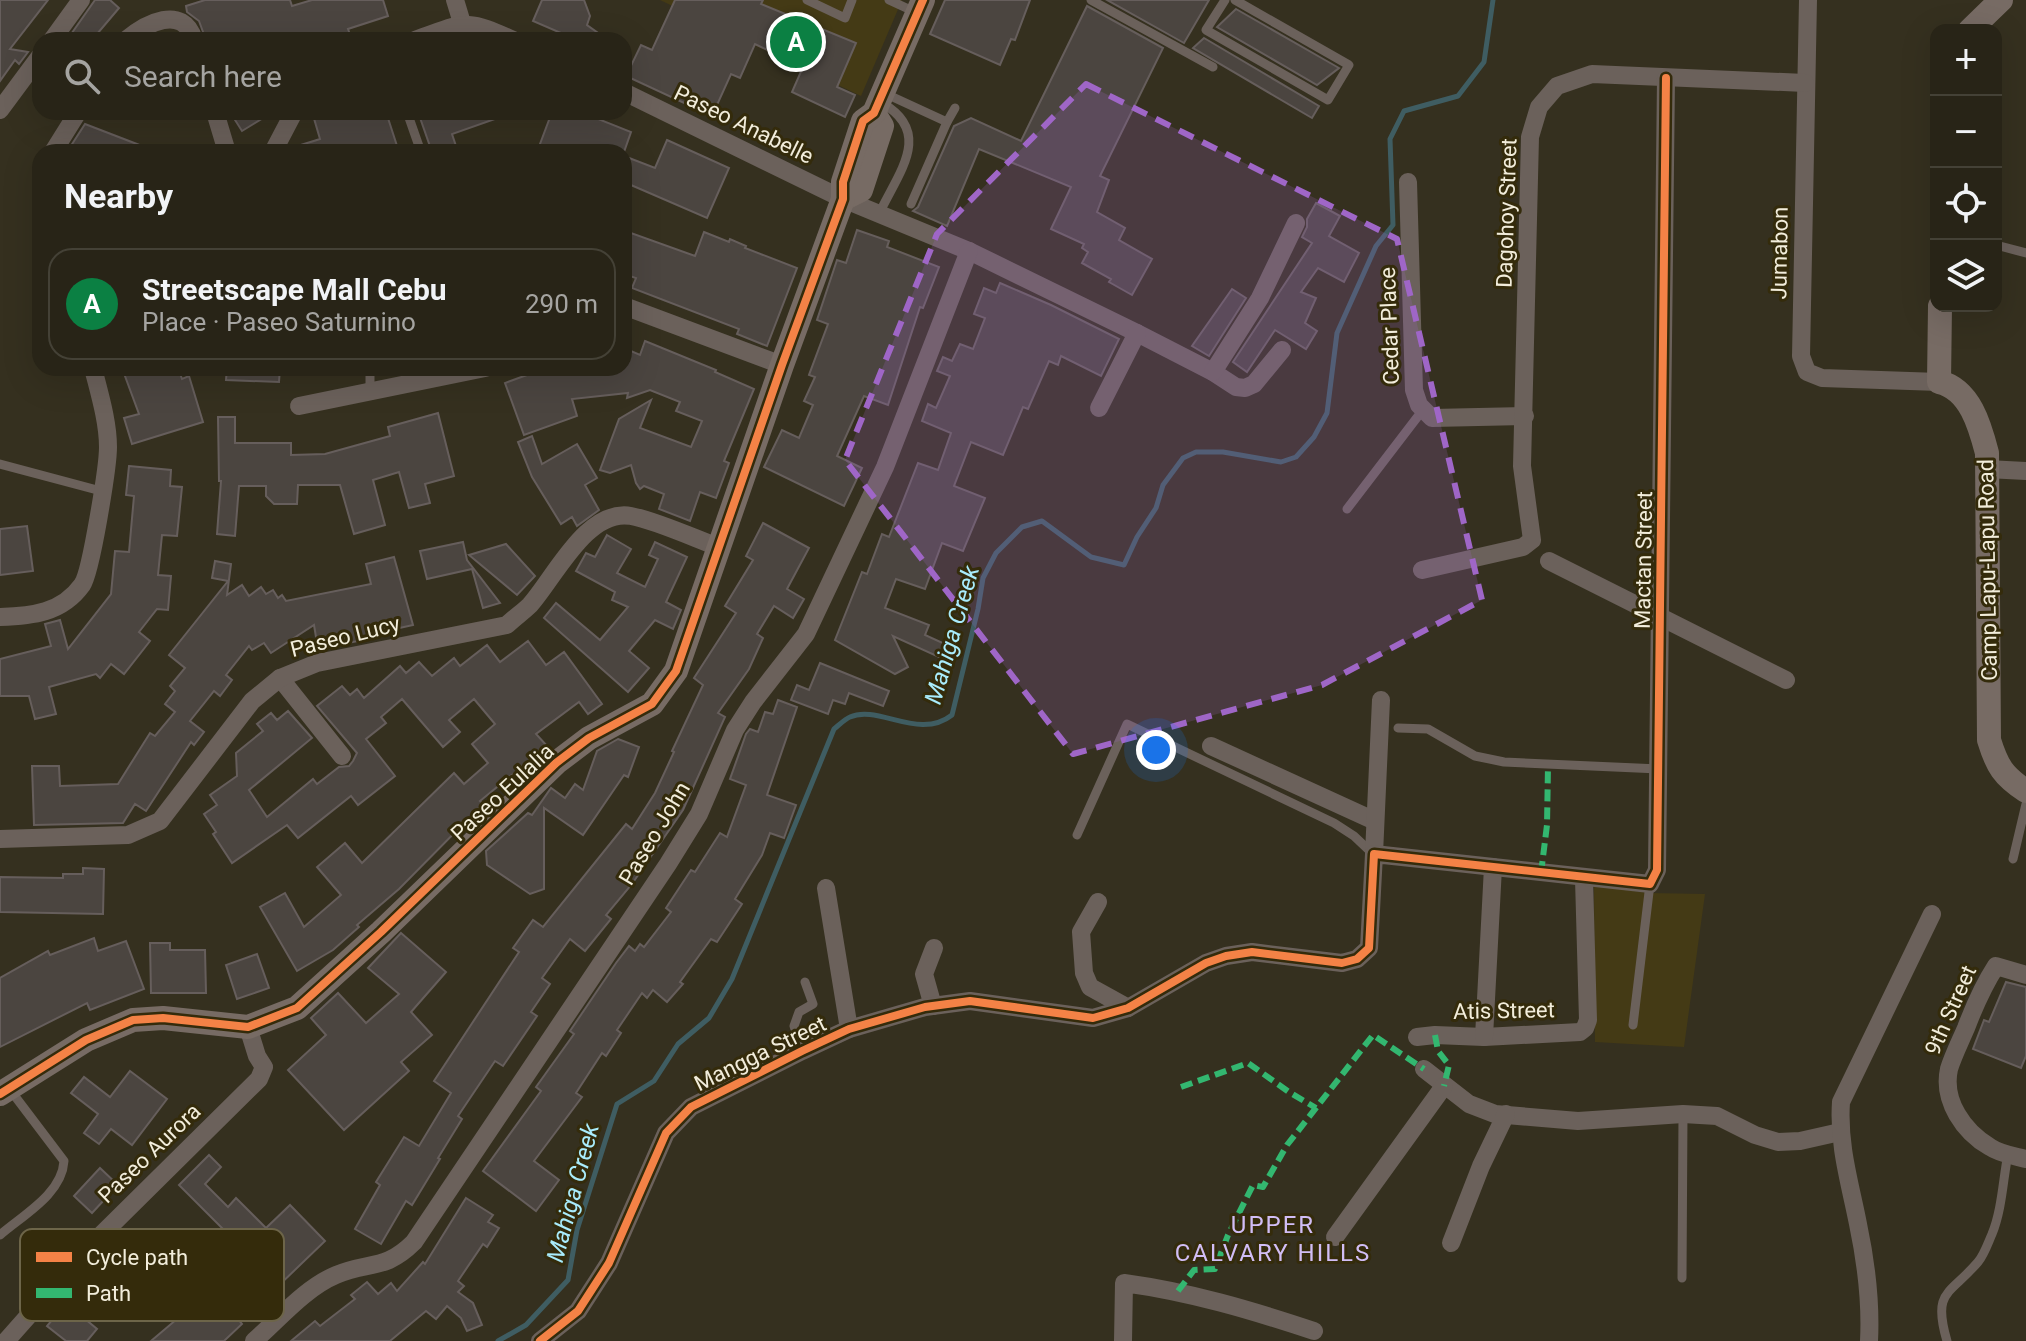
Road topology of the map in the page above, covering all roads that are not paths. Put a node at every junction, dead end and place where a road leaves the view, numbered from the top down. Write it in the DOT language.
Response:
graph roads {
  1 [pos="81,0"];
  2 [pos="455,0"];
  3 [pos="807,0"];
  4 [pos="852,0"];
  5 [pos="889,0"];
  6 [pos="1091,0"];
  7 [pos="1225,0"];
  8 [pos="1235,0"];
  9 [pos="1808,0"];
  10 [pos="2001,0"];
  11 [pos="920,6"];
  12 [pos="462,23"];
  13 [pos="1976,24"];
  14 [pos="58,32"];
  15 [pos="139,32"];
  16 [pos="189,32"];
  17 [pos="437,32"];
  18 [pos="496,32"];
  19 [pos="32,67"];
  20 [pos="1213,67"];
  21 [pos="1666,78"];
  22 [pos="1805,83"];
  23 [pos="632,96"];
  24 [pos="878,102"];
  25 [pos="955,108"];
  26 [pos="0,110"];
  27 [pos="73,120"];
  28 [pos="217,120"];
  29 [pos="290,120"];
  30 [pos="410,120"];
  31 [pos="947,122"];
  32 [pos="58,144"];
  33 [pos="225,144"];
  34 [pos="277,144"];
  35 [pos="418,144"];
  36 [pos="1408,182"];
  37 [pos="843,199"];
  38 [pos="911,204"];
  39 [pos="879,214"];
  40 [pos="1296,223"];
  41 [pos="2002,247"];
  42 [pos="969,251"];
  43 [pos="2026,253"];
  44 [pos="632,309"];
  45 [pos="1940,312"];
  46 [pos="1137,333"];
  47 [pos="1282,350"];
  48 [pos="782,365"];
  49 [pos="1213,372"];
  50 [pos="95,376"];
  51 [pos="370,376"];
  52 [pos="445,376"];
  53 [pos="1939,382"];
  54 [pos="370,391"];
  55 [pos="299,406"];
  56 [pos="1099,408"];
  57 [pos="1422,411"];
  58 [pos="1525,416"];
  59 [pos="0,464"];
  60 [pos="1987,469"];
  61 [pos="2026,471"];
  62 [pos="101,491"];
  63 [pos="1347,509"];
  64 [pos="718,547"];
  65 [pos="1549,561"];
  66 [pos="1422,570"];
  67 [pos="0,617"];
  68 [pos="1660,618"];
  69 [pos="280,678"];
  70 [pos="1786,680"];
  71 [pos="1381,700"];
  72 [pos="1398,728"];
  73 [pos="1211,746"];
  74 [pos="342,756"];
  75 [pos="1659,769"];
  76 [pos="2026,791"];
  77 [pos="2026,804"];
  78 [pos="1375,821"];
  79 [pos="1077,835"];
  80 [pos="0,839"];
  81 [pos="1374,854"];
  82 [pos="2013,859"];
  83 [pos="1493,867"];
  84 [pos="1584,879"];
  85 [pos="1650,884"];
  86 [pos="826,888"];
  87 [pos="1098,902"];
  88 [pos="1932,914"];
  89 [pos="934,948"];
  90 [pos="2026,975"];
  91 [pos="805,982"];
  92 [pos="933,1006"];
  93 [pos="1128,1008"];
  94 [pos="1633,1025"];
  95 [pos="248,1027"];
  96 [pos="849,1029"];
  97 [pos="1417,1037"];
  98 [pos="1484,1037"];
  99 [pos="802,1051"];
  100 [pos="1424,1069"];
  101 [pos="1444,1086"];
  102 [pos="4,1091"];
  103 [pos="1506,1114"];
  104 [pos="1683,1114"];
  105 [pos="1840,1132"];
  106 [pos="2017,1157"];
  107 [pos="106,1229"];
  108 [pos="0,1235"];
  109 [pos="1335,1237"];
  110 [pos="1451,1243"];
  111 [pos="1682,1278"];
  112 [pos="284,1315"];
  113 [pos="24,1321"];
  114 [pos="277,1321"];
  115 [pos="1314,1331"];
  116 [pos="6,1341"];
  117 [pos="254,1341"];
  118 [pos="540,1341"];
  119 [pos="1123,1341"];
  120 [pos="1869,1341"];
  121 [pos="1947,1341"];
  1 -- 14 [label="street"];
  2 -- 12 [label="street"];
  3 -- 4 [label="lane"];
  5 -- 11 [label="lane"];
  6 -- 20 [label="lane"];
  7 -- 8 [label="lane"];
  9 -- 22 [label="street, Jumabon"];
  10 -- 13 [label="street"];
  11 -- 24 [label="street, Paseo Eulalia"];
  12 -- 17 [label="street"];
  12 -- 18 [label="street"];
  15 -- 16 [label="street"];
  19 -- 26 [label="street"];
  21 -- 22 [label="street, Dagohoy Street"];
  21 -- 58 [label="street, Dagohoy Street"];
  21 -- 68 [label="street, Mactan Street"];
  22 -- 53 [label="street, Jumabon"];
  23 -- 37 [label="street, Paseo Anabelle"];
  24 -- 31 [label="lane"];
  24 -- 37 [label="street, Paseo Eulalia"];
  24 -- 39 [label="lane"];
  25 -- 31 [label="lane"];
  27 -- 32 [label="street"];
  28 -- 33 [label="street"];
  29 -- 34 [label="street"];
  30 -- 35 [label="lane"];
  31 -- 38 [label="lane"];
  36 -- 57 [label="street, Cedar Place"];
  37 -- 39 [label="street, Paseo Anabelle"];
  37 -- 48 [label="street, Paseo Eulalia"];
  39 -- 42 [label="street, Paseo Anabelle"];
  40 -- 49 [label="street"];
  41 -- 43 [label="lane"];
  42 -- 46 [label="street, Paseo Anabelle"];
  42 -- 112 [label="street, Paseo John"];
  44 -- 48 [label="street"];
  45 -- 53 [label="street"];
  46 -- 49 [label="street, Paseo Anabelle"];
  46 -- 56 [label="street"];
  47 -- 49 [label="street, Paseo Anabelle"];
  48 -- 64 [label="street, Paseo Eulalia"];
  50 -- 62 [label="street"];
  51 -- 54 [label="lane"];
  52 -- 54 [label="street"];
  53 -- 60 [label="street, Camp Lapu-Lapu Road"];
  54 -- 55 [label="street"];
  57 -- 58 [label="street, Cedar Place"];
  57 -- 63 [label="lane"];
  58 -- 66 [label="street, Dagohoy Street"];
  59 -- 62 [label="lane"];
  60 -- 61 [label="street"];
  60 -- 76 [label="street, Camp Lapu-Lapu Road"];
  62 -- 67 [label="street"];
  64 -- 69 [label="street, Paseo Lucy"];
  64 -- 95 [label="street, Paseo Eulalia"];
  65 -- 68 [label="street"];
  68 -- 70 [label="street"];
  68 -- 75 [label="street, Mactan Street"];
  69 -- 74 [label="street"];
  69 -- 80 [label="street, Paseo Lucy"];
  71 -- 78 [label="street, Mangga Street"];
  72 -- 75 [label="lane"];
  73 -- 78 [label="street"];
  75 -- 85 [label="street, Mactan Street"];
  77 -- 82 [label="lane"];
  78 -- 81 [label="street, Mangga Street"];
  79 -- 81 [label="lane"];
  81 -- 83 [label="street"];
  81 -- 93 [label="street, Mangga Street"];
  83 -- 84 [label="street"];
  83 -- 98 [label="street"];
  84 -- 85 [label="street"];
  84 -- 98 [label="street, Atis Street"];
  85 -- 94 [label="lane"];
  86 -- 96 [label="street"];
  87 -- 93 [label="street"];
  88 -- 105 [label="street"];
  89 -- 92 [label="street"];
  90 -- 106 [label="street, 9th Street"];
  91 -- 99 [label="lane"];
  92 -- 93 [label="street, Mangga Street"];
  92 -- 96 [label="street, Mangga Street"];
  95 -- 102 [label="street, Paseo Eulalia"];
  95 -- 107 [label="street, Paseo Aurora"];
  96 -- 99 [label="street, Mangga Street"];
  97 -- 98 [label="street, Atis Street"];
  99 -- 118 [label="street, Mangga Street"];
  100 -- 101 [label="street"];
  101 -- 103 [label="street"];
  101 -- 109 [label="street"];
  102 -- 108 [label="lane"];
  103 -- 104 [label="street"];
  103 -- 110 [label="street"];
  104 -- 105 [label="street"];
  104 -- 111 [label="lane"];
  105 -- 120 [label="street"];
  106 -- 121 [label="lane"];
  113 -- 116 [label="street, Paseo Aurora"];
  114 -- 117 [label="street, Paseo John"];
  115 -- 119 [label="street"];
}
